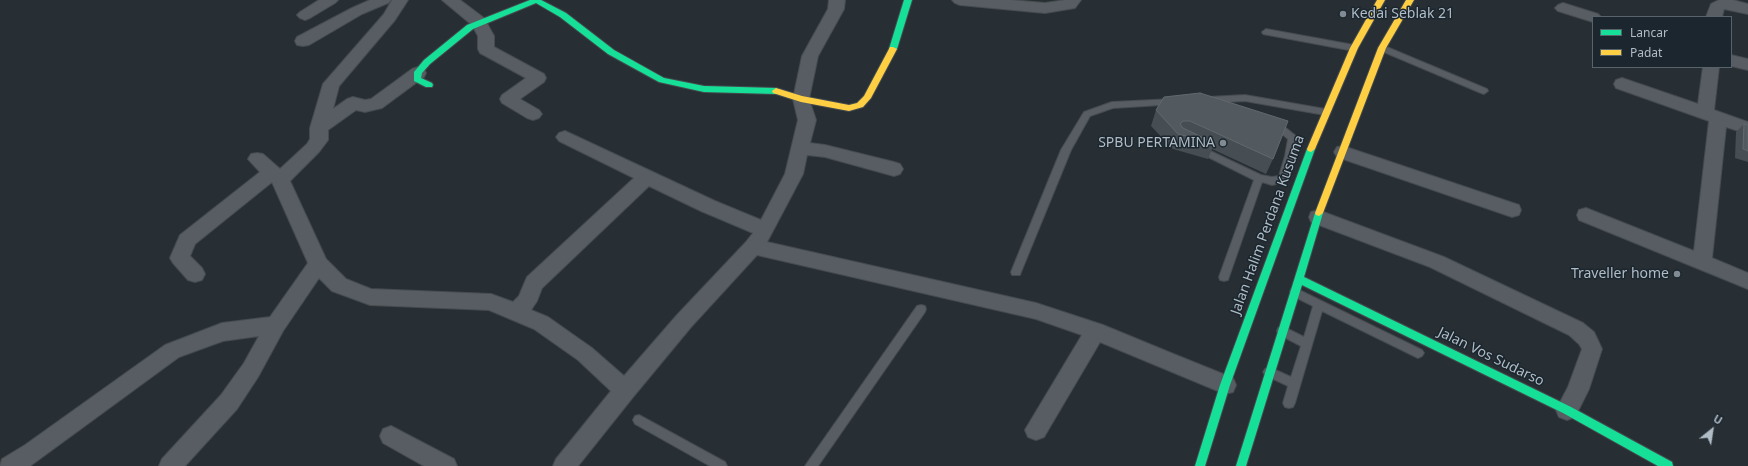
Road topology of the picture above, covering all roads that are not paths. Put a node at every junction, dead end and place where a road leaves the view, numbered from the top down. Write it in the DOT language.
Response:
graph roads {
  1 [pos="330,0"];
  2 [pos="383,0"];
  3 [pos="400,0"];
  4 [pos="450,0"];
  5 [pos="536,0"];
  6 [pos="836,0"];
  7 [pos="908,0"];
  8 [pos="960,0"];
  9 [pos="1073,0"];
  10 [pos="1381,0"];
  11 [pos="1410,0"];
  12 [pos="1563,8"];
  13 [pos="1748,9"];
  14 [pos="305,15"];
  15 [pos="1714,16"];
  16 [pos="1592,17"];
  17 [pos="478,22"];
  18 [pos="1266,32"];
  19 [pos="303,41"];
  20 [pos="1354,48"];
  21 [pos="1382,48"];
  22 [pos="1732,60"];
  23 [pos="1748,65"];
  24 [pos="1711,68"];
  25 [pos="423,79"];
  26 [pos="1622,84"];
  27 [pos="1484,91"];
  28 [pos="801,99"];
  29 [pos="1182,101"];
  30 [pos="1198,101"];
  31 [pos="1325,112"];
  32 [pos="533,114"];
  33 [pos="1711,116"];
  34 [pos="1260,120"];
  35 [pos="319,128"];
  36 [pos="1748,128"];
  37 [pos="565,137"];
  38 [pos="1303,141"];
  39 [pos="1188,143"];
  40 [pos="800,148"];
  41 [pos="1343,152"];
  42 [pos="257,159"];
  43 [pos="894,168"];
  44 [pos="276,176"];
  45 [pos="647,177"];
  46 [pos="1259,178"];
  47 [pos="1283,178"];
  48 [pos="1297,186"];
  49 [pos="1512,210"];
  50 [pos="1586,215"];
  51 [pos="1318,217"];
  52 [pos="764,230"];
  53 [pos="753,247"];
  54 [pos="1702,263"];
  55 [pos="318,264"];
  56 [pos="1016,272"];
  57 [pos="195,274"];
  58 [pos="1224,277"];
  59 [pos="1299,279"];
  60 [pos="1748,281"];
  61 [pos="1295,292"];
  62 [pos="1319,304"];
  63 [pos="921,310"];
  64 [pos="516,312"];
  65 [pos="276,325"];
  66 [pos="1096,331"];
  67 [pos="1282,331"];
  68 [pos="1306,343"];
  69 [pos="1418,353"];
  70 [pos="1269,372"];
  71 [pos="1295,384"];
  72 [pos="1225,385"];
  73 [pos="624,390"];
  74 [pos="1289,403"];
  75 [pos="1567,410"];
  76 [pos="639,420"];
  77 [pos="1036,430"];
  78 [pos="391,436"];
  79 [pos="10,466"];
  80 [pos="170,466"];
  81 [pos="446,466"];
  82 [pos="564,466"];
  83 [pos="721,466"];
  84 [pos="811,466"];
  85 [pos="1200,466"];
  86 [pos="1241,466"];
  87 [pos="1668,466"];
  1 -- 14 [label="street"];
  2 -- 19 [label="street"];
  3 -- 35 [label="street"];
  4 -- 17 [label="street"];
  5 -- 17 [label="main road"];
  5 -- 28 [label="main road"];
  6 -- 28 [label="street"];
  7 -- 28 [label="main road"];
  8 -- 9 [label="street"];
  10 -- 20 [label="main road, Jalan Halim Perdana Kusuma"];
  11 -- 21 [label="main road"];
  12 -- 16 [label="street"];
  13 -- 15 [label="street"];
  17 -- 25 [label="main road"];
  17 -- 32 [label="street"];
  18 -- 20 [label="lane"];
  20 -- 31 [label="main road, Jalan Halim Perdana Kusuma"];
  21 -- 27 [label="lane"];
  21 -- 41 [label="main road"];
  22 -- 23 [label="street"];
  24 -- 33 [label="street"];
  25 -- 35 [label="street"];
  26 -- 33 [label="street"];
  28 -- 40 [label="street"];
  29 -- 56 [label="lane"];
  30 -- 31 [label="lane"];
  31 -- 38 [label="main road, Jalan Halim Perdana Kusuma"];
  33 -- 36 [label="street"];
  33 -- 54 [label="street"];
  34 -- 38 [label="lane"];
  35 -- 44 [label="street"];
  37 -- 45 [label="street"];
  38 -- 47 [label="lane"];
  38 -- 48 [label="main road, Jalan Halim Perdana Kusuma"];
  39 -- 46 [label="lane"];
  40 -- 43 [label="street"];
  40 -- 52 [label="street"];
  41 -- 49 [label="street"];
  41 -- 51 [label="main road"];
  42 -- 44 [label="street"];
  44 -- 55 [label="street"];
  44 -- 57 [label="street"];
  45 -- 52 [label="street"];
  45 -- 64 [label="street"];
  46 -- 47 [label="lane"];
  46 -- 58 [label="lane"];
  47 -- 48 [label="lane"];
  48 -- 72 [label="main road, Jalan Halim Perdana Kusuma"];
  50 -- 54 [label="street"];
  51 -- 59 [label="main road"];
  51 -- 75 [label="street"];
  52 -- 53 [label="street"];
  53 -- 66 [label="street"];
  53 -- 73 [label="street"];
  54 -- 60 [label="street"];
  55 -- 64 [label="street"];
  55 -- 65 [label="street"];
  59 -- 61 [label="main road"];
  59 -- 75 [label="main road, Jalan Vos Sudarso"];
  61 -- 62 [label="lane"];
  61 -- 67 [label="main road"];
  62 -- 68 [label="lane"];
  62 -- 69 [label="lane"];
  63 -- 84 [label="lane"];
  64 -- 73 [label="street"];
  65 -- 79 [label="street"];
  65 -- 80 [label="street"];
  66 -- 72 [label="street"];
  66 -- 77 [label="street"];
  67 -- 68 [label="lane"];
  67 -- 70 [label="main road"];
  68 -- 71 [label="lane"];
  70 -- 71 [label="lane"];
  70 -- 86 [label="main road"];
  71 -- 74 [label="lane"];
  72 -- 85 [label="main road, Jalan Halim Perdana Kusuma"];
  73 -- 82 [label="street"];
  75 -- 87 [label="main road, Jalan Vos Sudarso"];
  76 -- 83 [label="lane"];
  78 -- 81 [label="street"];
}
